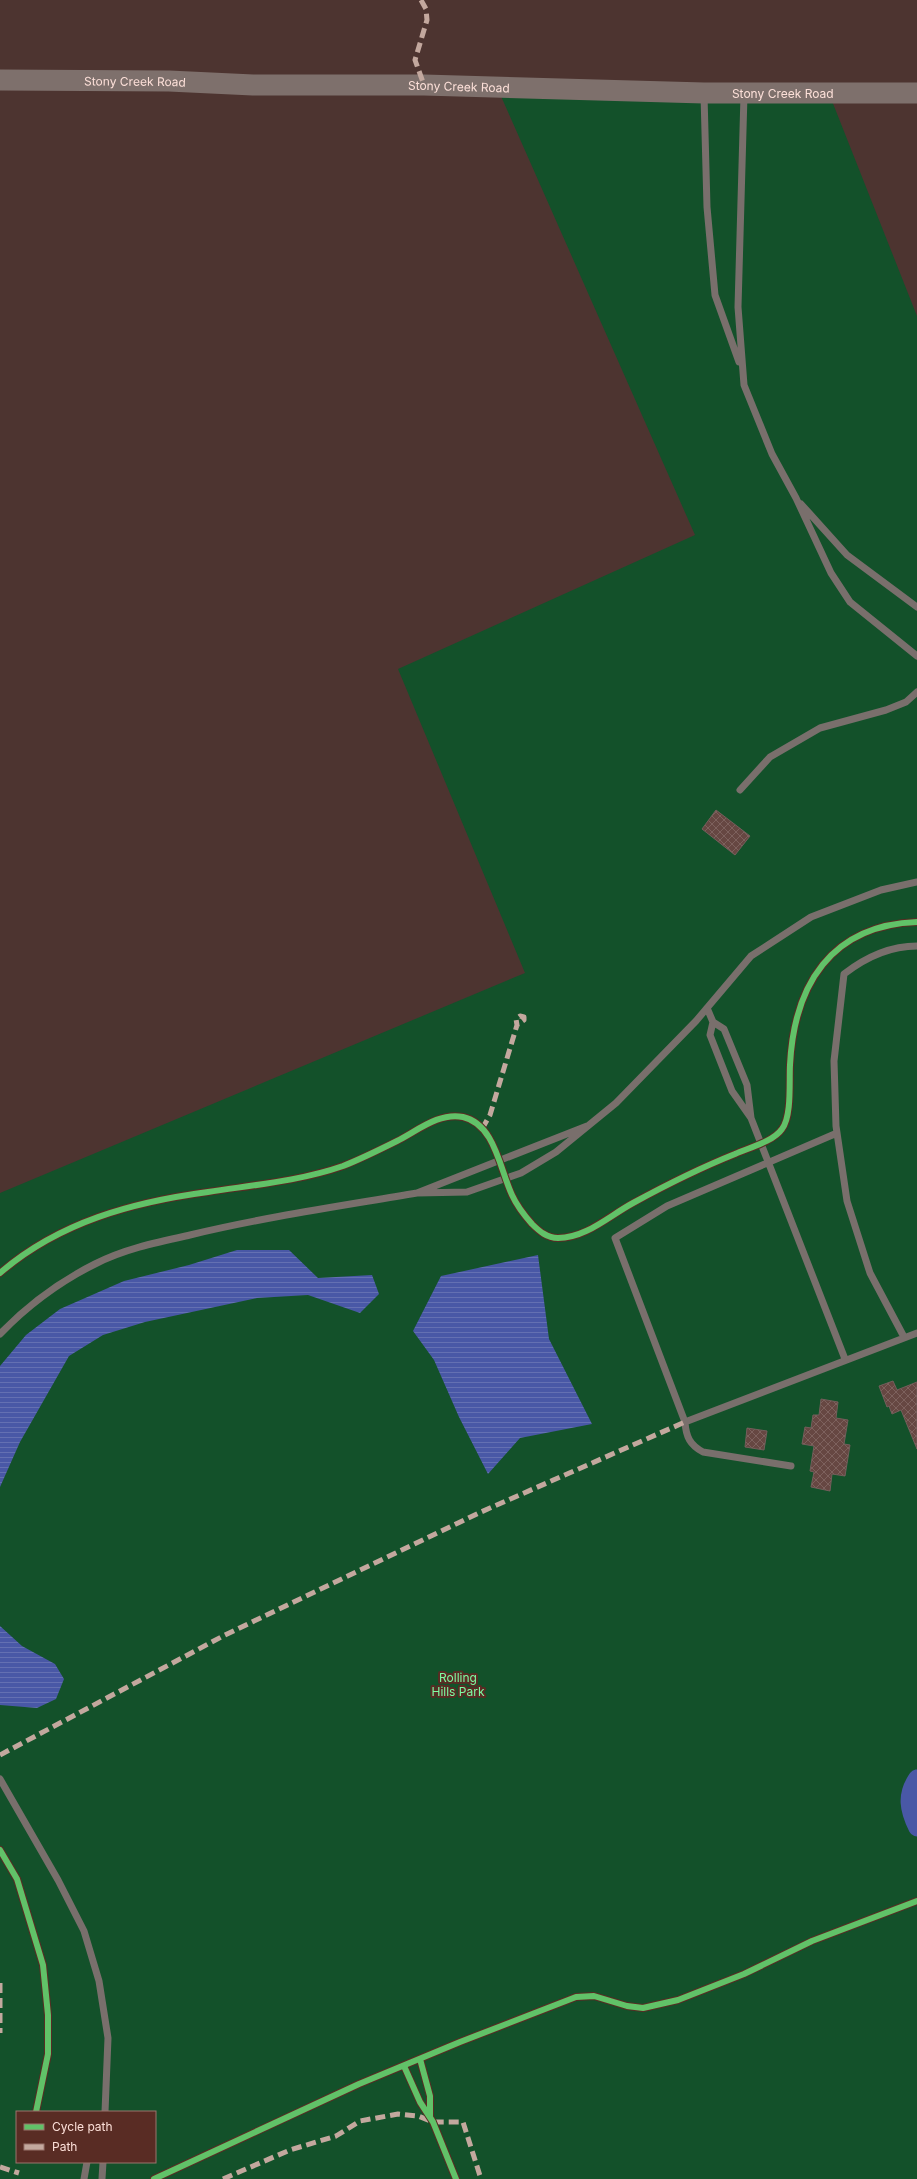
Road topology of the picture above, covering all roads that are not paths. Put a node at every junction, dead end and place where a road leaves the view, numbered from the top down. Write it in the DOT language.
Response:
graph roads {
  1 [pos="0,80"];
  2 [pos="704,93"];
  3 [pos="744,93"];
  4 [pos="917,93"];
  5 [pos="742,367"];
  6 [pos="796,498"];
  7 [pos="917,607"];
  8 [pos="917,656"];
  9 [pos="917,692"];
  10 [pos="740,790"];
  11 [pos="917,882"];
  12 [pos="917,946"];
  13 [pos="707,1008"];
  14 [pos="713,1022"];
  15 [pos="751,1118"];
  16 [pos="587,1126"];
  17 [pos="837,1133"];
  18 [pos="768,1162"];
  19 [pos="417,1193"];
  20 [pos="917,1333"];
  21 [pos="0,1334"];
  22 [pos="904,1337"];
  23 [pos="845,1359"];
  24 [pos="685,1422"];
  25 [pos="791,1466"];
  26 [pos="0,1779"];
  27 [pos="106,2095"];
  28 [pos="101,2111"];
  29 [pos="105,2111"];
  30 [pos="87,2163"];
  31 [pos="103,2163"];
  32 [pos="84,2179"];
  33 [pos="102,2179"];
  1 -- 2 [label="main road, Stony Creek Road"];
  2 -- 3 [label="main road, Stony Creek Road"];
  2 -- 5 [label="lane"];
  3 -- 4 [label="main road, Stony Creek Road"];
  3 -- 5 [label="lane"];
  5 -- 6 [label="lane"];
  6 -- 7 [label="lane"];
  6 -- 8 [label="lane"];
  9 -- 10 [label="lane"];
  11 -- 13 [label="lane"];
  12 -- 17 [label="lane"];
  13 -- 14 [label="lane"];
  13 -- 16 [label="lane"];
  14 -- 15 [label="lane"];
  14 -- 15 [label="lane"];
  15 -- 18 [label="lane"];
  16 -- 19 [label="lane"];
  16 -- 19 [label="lane"];
  17 -- 18 [label="lane"];
  17 -- 22 [label="lane"];
  18 -- 23 [label="lane"];
  18 -- 24 [label="lane"];
  19 -- 21 [label="lane"];
  20 -- 22 [label="lane"];
  22 -- 23 [label="lane"];
  23 -- 24 [label="lane"];
  24 -- 25 [label="lane"];
  26 -- 27 [label="lane"];
  27 -- 28 [label="lane"];
  27 -- 29 [label="lane"];
  30 -- 32 [label="lane"];
  31 -- 33 [label="lane"];
}
